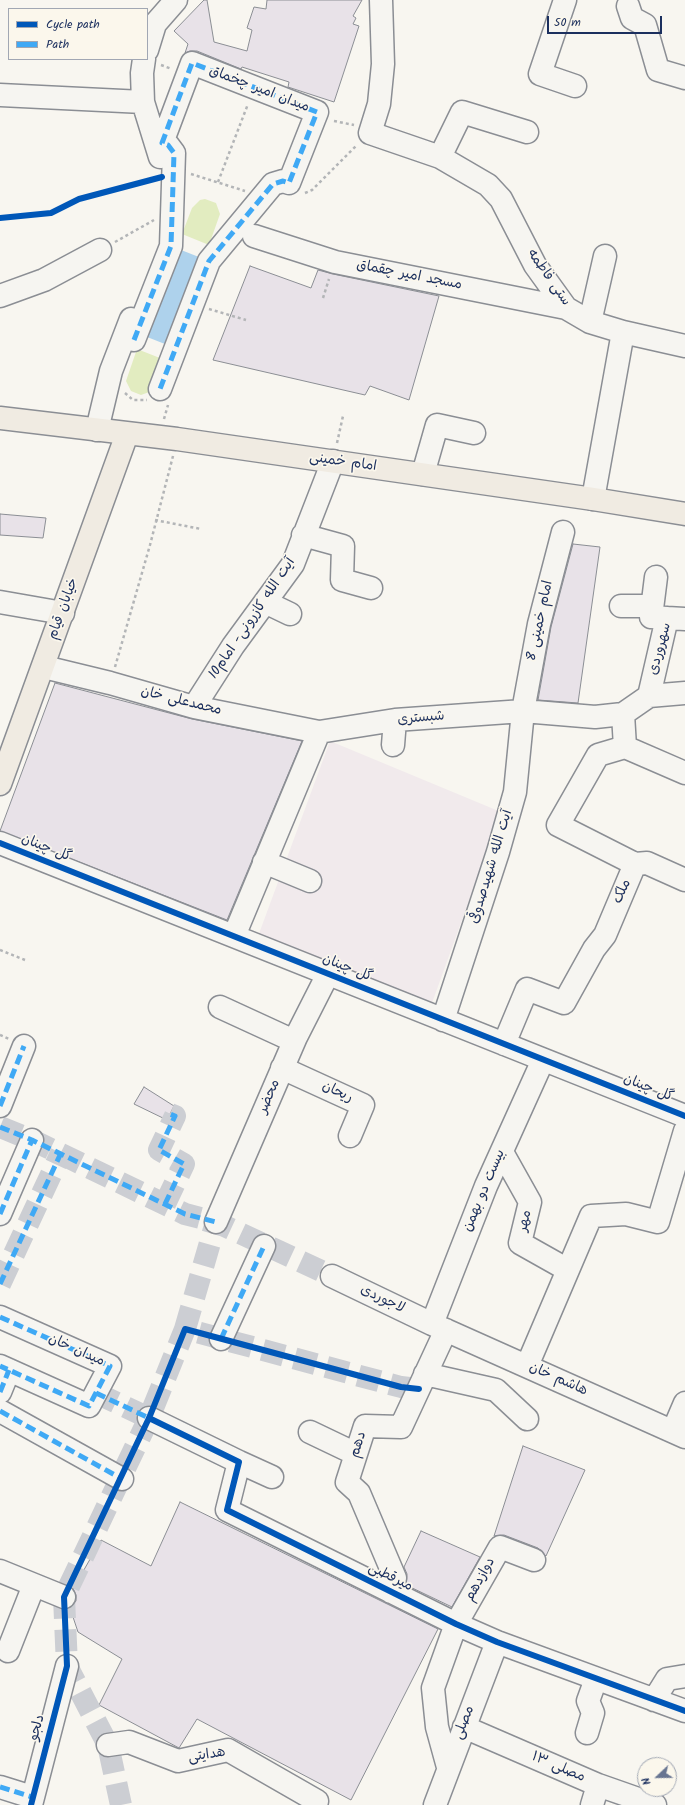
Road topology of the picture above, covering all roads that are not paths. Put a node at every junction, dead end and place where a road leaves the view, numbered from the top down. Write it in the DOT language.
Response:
graph roads {
  1 [pos="176,0"];
  2 [pos="381,0"];
  3 [pos="565,0"];
  4 [pos="628,6"];
  5 [pos="148,47"];
  6 [pos="144,60"];
  7 [pos="685,78"];
  8 [pos="575,86"];
  9 [pos="0,95"];
  10 [pos="143,102"];
  11 [pos="527,132"];
  12 [pos="440,157"];
  13 [pos="254,236"];
  14 [pos="100,250"];
  15 [pos="605,256"];
  16 [pos="0,296"];
  17 [pos="566,308"];
  18 [pos="590,322"];
  19 [pos="623,332"];
  20 [pos="134,340"];
  21 [pos="685,346"];
  22 [pos="160,389"];
  23 [pos="0,418"];
  24 [pos="97,430"];
  25 [pos="474,433"];
  26 [pos="127,434"];
  27 [pos="333,461"];
  28 [pos="424,474"];
  29 [pos="593,499"];
  30 [pos="685,514"];
  31 [pos="563,532"];
  32 [pos="303,535"];
  33 [pos="656,577"];
  34 [pos="371,588"];
  35 [pos="0,602"];
  36 [pos="265,602"];
  37 [pos="620,606"];
  38 [pos="63,613"];
  39 [pos="290,614"];
  40 [pos="668,614"];
  41 [pos="44,667"];
  42 [pos="685,693"];
  43 [pos="649,696"];
  44 [pos="194,707"];
  45 [pos="523,711"];
  46 [pos="623,714"];
  47 [pos="395,720"];
  48 [pos="319,732"];
  49 [pos="392,746"];
  50 [pos="625,747"];
  51 [pos="685,773"];
  52 [pos="0,784"];
  53 [pos="0,843"];
  54 [pos="264,862"];
  55 [pos="636,864"];
  56 [pos="685,880"];
  57 [pos="310,881"];
  58 [pos="234,936"];
  59 [pos="328,974"];
  60 [pos="220,1007"];
  61 [pos="443,1020"];
  62 [pos="294,1041"];
  63 [pos="504,1044"];
  64 [pos="24,1046"];
  65 [pos="543,1060"];
  66 [pos="282,1068"];
  67 [pos="2,1097"];
  68 [pos="683,1115"];
  69 [pos="350,1136"];
  70 [pos="32,1140"];
  71 [pos="502,1152"];
  72 [pos="0,1214"];
  73 [pos="216,1222"];
  74 [pos="264,1246"];
  75 [pos="568,1270"];
  76 [pos="332,1276"];
  77 [pos="0,1317"];
  78 [pos="439,1327"];
  79 [pos="221,1339"];
  80 [pos="527,1366"];
  81 [pos="4,1368"];
  82 [pos="425,1374"];
  83 [pos="0,1392"];
  84 [pos="685,1403"];
  85 [pos="0,1411"];
  86 [pos="149,1418"];
  87 [pos="526,1419"];
  88 [pos="310,1432"];
  89 [pos="679,1434"];
  90 [pos="356,1454"];
  91 [pos="239,1462"];
  92 [pos="272,1477"];
  93 [pos="122,1479"];
  94 [pos="534,1560"];
  95 [pos="0,1571"];
  96 [pos="34,1585"];
  97 [pos="391,1592"];
  98 [pos="64,1597"];
  99 [pos="456,1624"];
  100 [pos="497,1642"];
  101 [pos="8,1651"];
  102 [pos="67,1666"];
  103 [pos="685,1676"];
  104 [pos="596,1679"];
  105 [pos="654,1700"];
  106 [pos="685,1711"];
  107 [pos="464,1727"];
  108 [pos="587,1733"];
  109 [pos="108,1745"];
  110 [pos="448,1767"];
  111 [pos="0,1787"];
  112 [pos="595,1795"];
  113 [pos="32,1801"];
  114 [pos="640,1802"];
  115 [pos="316,1805"];
  116 [pos="436,1805"];
  1 -- 5 [label="street"];
  2 -- 12 [label="street, ستی فاطمه"];
  3 -- 8 [label="street"];
  4 -- 7 [label="street"];
  6 -- 10 [label="street"];
  9 -- 10 [label="street"];
  10 -- 24 [label="street"];
  11 -- 12 [label="street"];
  12 -- 17 [label="street, ستی فاطمه"];
  13 -- 17 [label="street, مسجد امیر چقماق"];
  14 -- 16 [label="street"];
  15 -- 18 [label="street"];
  17 -- 18 [label="street, ستی فاطمه"];
  18 -- 19 [label="street, ستی فاطمه"];
  19 -- 21 [label="street, ستی فاطمه"];
  19 -- 29 [label="street"];
  20 -- 22 [label="street, میدان امیر چخماق"];
  23 -- 24 [label="main road, امام خمینی"];
  24 -- 26 [label="main road, امام خمینی"];
  25 -- 28 [label="street"];
  26 -- 27 [label="main road, امام خمینی"];
  26 -- 38 [label="main road, خیابان قیام"];
  27 -- 28 [label="main road, امام خمینی"];
  27 -- 32 [label="street, آیت الله کازرونی- امام10"];
  28 -- 29 [label="main road, امام خمینی"];
  29 -- 30 [label="main road, امام خمینی"];
  31 -- 45 [label="street, امام خمینی 8"];
  32 -- 34 [label="street"];
  32 -- 36 [label="street, آیت الله کازرونی- امام10"];
  33 -- 40 [label="street, سهروردی"];
  35 -- 38 [label="street"];
  36 -- 39 [label="street"];
  36 -- 44 [label="street, آیت الله کازرونی- امام10"];
  37 -- 40 [label="street"];
  38 -- 41 [label="main road, خیابان قیام"];
  40 -- 43 [label="street, سهروردی"];
  41 -- 44 [label="street, محمدعلی خان"];
  41 -- 52 [label="main road, خیابان قیام"];
  42 -- 43 [label="street"];
  43 -- 46 [label="street"];
  44 -- 48 [label="street, محمدعلی خان"];
  45 -- 46 [label="street, شبستری"];
  45 -- 47 [label="street, شبستری"];
  45 -- 61 [label="street, آیت الله شهیدصدوقی"];
  46 -- 50 [label="street"];
  47 -- 48 [label="street, شبستری"];
  47 -- 49 [label="street"];
  48 -- 54 [label="street"];
  50 -- 51 [label="street"];
  50 -- 55 [label="street, ملک"];
  53 -- 58 [label="street, گل چینان"];
  54 -- 57 [label="street"];
  54 -- 58 [label="street"];
  55 -- 56 [label="street"];
  55 -- 63 [label="street, ملک"];
  58 -- 59 [label="street, گل چینان"];
  59 -- 61 [label="street, گل چینان"];
  59 -- 62 [label="street, محضر"];
  60 -- 62 [label="street"];
  61 -- 63 [label="street, گل چینان"];
  62 -- 66 [label="street, محضر"];
  63 -- 65 [label="street, گل چینان"];
  64 -- 67 [label="street"];
  65 -- 68 [label="street, گل چینان"];
  65 -- 71 [label="street, بیست دو بهمن"];
  66 -- 69 [label="street, ریحان"];
  66 -- 73 [label="street, محضر"];
  68 -- 75 [label="street"];
  70 -- 72 [label="street"];
  71 -- 75 [label="street, مهر"];
  71 -- 78 [label="street, بیست دو بهمن"];
  74 -- 79 [label="street"];
  75 -- 80 [label="street"];
  76 -- 78 [label="street, لاجوردی"];
  77 -- 81 [label="street, میدان خان"];
  78 -- 80 [label="street, هاشم خان"];
  78 -- 82 [label="street, دهم"];
  80 -- 89 [label="street, هاشم خان"];
  81 -- 83 [label="street"];
  82 -- 87 [label="street"];
  82 -- 90 [label="street, دهم"];
  84 -- 89 [label="street"];
  85 -- 93 [label="street"];
  86 -- 91 [label="street"];
  88 -- 90 [label="street"];
  90 -- 97 [label="street, دهم"];
  91 -- 92 [label="street"];
  91 -- 97 [label="street, میرقطبی"];
  94 -- 99 [label="street, دوازدهم"];
  95 -- 96 [label="street"];
  96 -- 98 [label="street"];
  96 -- 101 [label="street"];
  97 -- 99 [label="street, میرقطبی"];
  99 -- 100 [label="street, میرقطبی"];
  99 -- 110 [label="street"];
  100 -- 104 [label="street, میرقطبی"];
  100 -- 107 [label="street, مصلی"];
  102 -- 113 [label="street, دلجو"];
  103 -- 105 [label="street"];
  104 -- 105 [label="street, میرقطبی"];
  104 -- 108 [label="street"];
  105 -- 106 [label="street, میرقطبی"];
  107 -- 110 [label="street, مصلی"];
  107 -- 112 [label="street, مصلی ۱۳"];
  109 -- 115 [label="street, هدایتی"];
  110 -- 116 [label="street, مصلی"];
  111 -- 113 [label="street"];
  112 -- 114 [label="street, مصلی ۱۳"];
}
